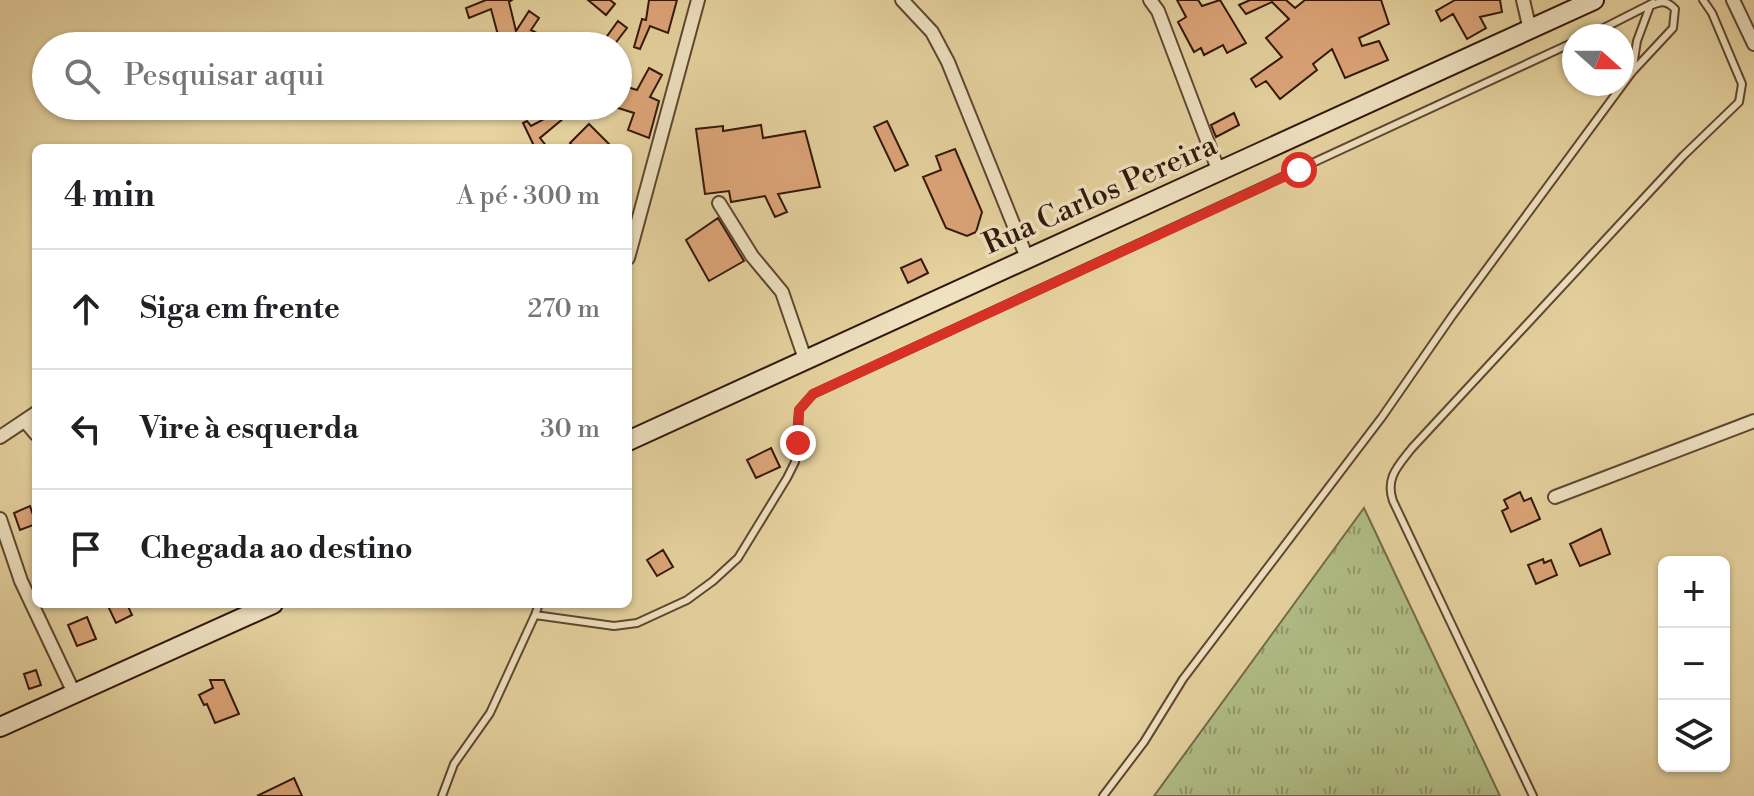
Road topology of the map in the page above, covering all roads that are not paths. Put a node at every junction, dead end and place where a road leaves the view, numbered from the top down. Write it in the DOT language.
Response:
graph roads {
  1 [pos="698,0"];
  2 [pos="902,0"];
  3 [pos="1150,0"];
  4 [pos="1169,0"];
  5 [pos="1523,0"];
  6 [pos="1594,0"];
  7 [pos="1659,0"];
  8 [pos="1703,0"];
  9 [pos="1733,0"];
  10 [pos="1158,11"];
  11 [pos="1612,24"];
  12 [pos="1530,30"];
  13 [pos="1754,44"];
  14 [pos="1562,48"];
  15 [pos="1632,72"];
  16 [pos="1614,96"];
  17 [pos="1219,172"];
  18 [pos="719,203"];
  19 [pos="632,243"];
  20 [pos="1027,258"];
  21 [pos="805,359"];
  22 [pos="31,417"];
  23 [pos="1754,421"];
  24 [pos="0,437"];
  25 [pos="632,439"];
  26 [pos="1555,497"];
  27 [pos="0,519"];
  28 [pos="32,604"];
  29 [pos="34,608"];
  30 [pos="264,608"];
  31 [pos="538,608"];
  32 [pos="535,615"];
  33 [pos="74,693"];
  34 [pos="0,727"];
  35 [pos="442,796"];
  36 [pos="1103,796"];
  37 [pos="1533,796"];
  1 -- 19 [label="street"];
  2 -- 20 [label="street"];
  3 -- 10 [label="street"];
  4 -- 10 [label="street"];
  5 -- 12 [label="street"];
  6 -- 12 [label="main road, Rua Carlos Pereira"];
  7 -- 11 [label="lane"];
  8 -- 37 [label="lane"];
  9 -- 13 [label="street"];
  10 -- 17 [label="street"];
  12 -- 17 [label="main road, Rua Carlos Pereira"];
  14 -- 32 [label="lane"];
  15 -- 15 [label="lane"];
  16 -- 36 [label="lane"];
  17 -- 20 [label="main road, Rua Carlos Pereira"];
  18 -- 21 [label="street"];
  20 -- 21 [label="main road, Rua Carlos Pereira"];
  21 -- 25 [label="main road, Rua Carlos Pereira"];
  22 -- 24 [label="street"];
  23 -- 26 [label="street"];
  27 -- 28 [label="street"];
  29 -- 33 [label="street"];
  30 -- 33 [label="main road"];
  31 -- 32 [label="lane"];
  32 -- 35 [label="lane"];
  33 -- 34 [label="main road"];
}
